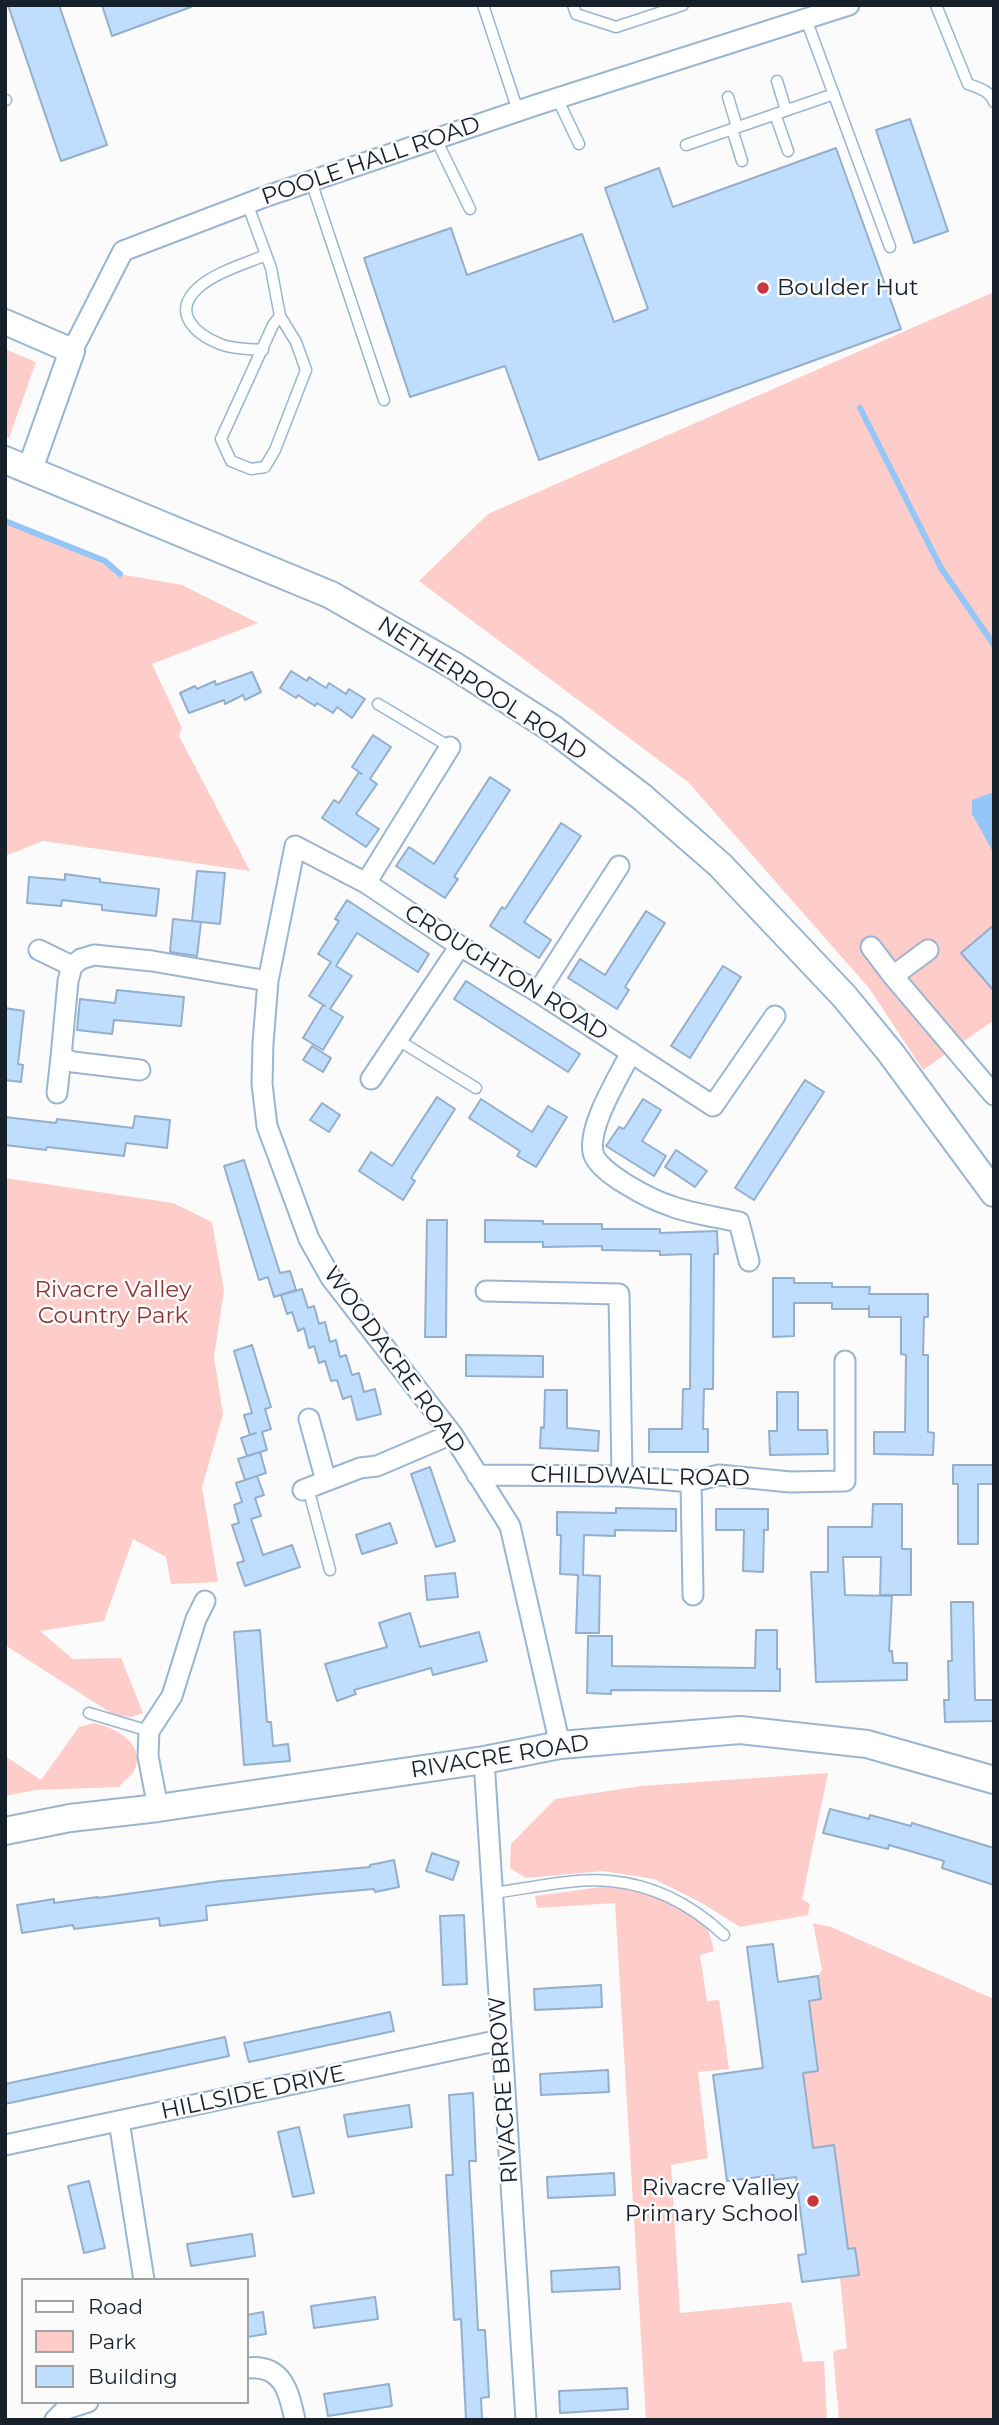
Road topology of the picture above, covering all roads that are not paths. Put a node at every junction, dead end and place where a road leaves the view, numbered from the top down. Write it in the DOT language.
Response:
graph roads {
  1 [pos="483,5"];
  2 [pos="573,5"];
  3 [pos="683,5"];
  4 [pos="849,5"];
  5 [pos="936,5"];
  6 [pos="806,19"];
  7 [pos="777,81"];
  8 [pos="834,94"];
  9 [pos="728,97"];
  10 [pos="557,98"];
  11 [pos="994,102"];
  12 [pos="786,110"];
  13 [pos="519,111"];
  14 [pos="775,114"];
  15 [pos="735,128"];
  16 [pos="436,139"];
  17 [pos="579,144"];
  18 [pos="686,145"];
  19 [pos="788,151"];
  20 [pos="742,162"];
  21 [pos="311,181"];
  22 [pos="247,203"];
  23 [pos="470,209"];
  24 [pos="890,247"];
  25 [pos="266,255"];
  26 [pos="280,316"];
  27 [pos="5,322"];
  28 [pos="262,350"];
  29 [pos="72,351"];
  30 [pos="384,400"];
  31 [pos="18,465"];
  32 [pos="378,704"];
  33 [pos="450,747"];
  34 [pos="295,846"];
  35 [pos="619,866"];
  36 [pos="366,883"];
  37 [pos="460,946"];
  38 [pos="872,947"];
  39 [pos="39,950"];
  40 [pos="928,950"];
  41 [pos="72,966"];
  42 [pos="892,975"];
  43 [pos="268,981"];
  44 [pos="538,992"];
  45 [pos="775,1016"];
  46 [pos="398,1040"];
  47 [pos="631,1052"];
  48 [pos="61,1057"];
  49 [pos="140,1070"];
  50 [pos="371,1079"];
  51 [pos="476,1088"];
  52 [pos="57,1093"];
  53 [pos="994,1095"];
  54 [pos="986,1175"];
  55 [pos="994,1193"];
  56 [pos="749,1261"];
  57 [pos="485,1291"];
  58 [pos="845,1361"];
  59 [pos="309,1419"];
  60 [pos="452,1434"];
  61 [pos="477,1475"];
  62 [pos="622,1476"];
  63 [pos="691,1482"];
  64 [pos="312,1486"];
  65 [pos="330,1570"];
  66 [pos="693,1595"];
  67 [pos="205,1601"];
  68 [pos="89,1713"];
  69 [pos="149,1731"];
  70 [pos="560,1745"];
  71 [pos="484,1760"];
  72 [pos="994,1780"];
  73 [pos="158,1808"];
  74 [pos="5,1831"];
  75 [pos="492,1893"];
  76 [pos="724,1935"];
  77 [pos="500,2040"];
  78 [pos="119,2121"];
  79 [pos="5,2145"];
  80 [pos="144,2278"];
  81 [pos="248,2368"];
  82 [pos="82,2404"];
  83 [pos="55,2420"];
  84 [pos="295,2420"];
  85 [pos="526,2420"];
  1 -- 13 [label="lane"];
  2 -- 3 [label="lane"];
  4 -- 6 [label="street, POOLE HALL ROAD"];
  5 -- 11 [label="lane"];
  6 -- 8 [label="lane"];
  6 -- 10 [label="street, POOLE HALL ROAD"];
  7 -- 12 [label="lane"];
  8 -- 12 [label="lane"];
  8 -- 24 [label="lane"];
  9 -- 15 [label="lane"];
  10 -- 13 [label="street, POOLE HALL ROAD"];
  10 -- 17 [label="lane"];
  12 -- 14 [label="lane"];
  13 -- 16 [label="street, POOLE HALL ROAD"];
  14 -- 15 [label="lane"];
  14 -- 19 [label="lane"];
  15 -- 18 [label="lane"];
  15 -- 20 [label="lane"];
  16 -- 21 [label="street, POOLE HALL ROAD"];
  16 -- 23 [label="lane"];
  21 -- 22 [label="street, POOLE HALL ROAD"];
  21 -- 30 [label="lane"];
  22 -- 25 [label="lane"];
  22 -- 29 [label="street, POOLE HALL ROAD"];
  25 -- 26 [label="lane"];
  25 -- 28 [label="lane"];
  26 -- 28 [label="lane"];
  26 -- 28 [label="lane"];
  27 -- 29 [label="street"];
  29 -- 31 [label="street, POOLE HALL ROAD"];
  31 -- 54 [label="main road, NETHERPOOL ROAD"];
  32 -- 33 [label="lane"];
  33 -- 36 [label="street"];
  34 -- 36 [label="street, CROUGHTON ROAD"];
  34 -- 43 [label="street, WOODACRE ROAD"];
  35 -- 44 [label="street"];
  36 -- 37 [label="street, CROUGHTON ROAD"];
  37 -- 44 [label="street, CROUGHTON ROAD"];
  37 -- 46 [label="street"];
  38 -- 42 [label="street"];
  39 -- 41 [label="street"];
  40 -- 42 [label="street"];
  41 -- 43 [label="street"];
  41 -- 48 [label="street"];
  42 -- 53 [label="street"];
  43 -- 60 [label="street, WOODACRE ROAD"];
  44 -- 47 [label="street, CROUGHTON ROAD"];
  45 -- 47 [label="street, CROUGHTON ROAD"];
  46 -- 50 [label="street"];
  46 -- 51 [label="lane"];
  47 -- 56 [label="street"];
  48 -- 49 [label="street"];
  48 -- 52 [label="street"];
  54 -- 55 [label="main road, NETHERPOOL ROAD"];
  57 -- 62 [label="street"];
  58 -- 63 [label="street, CHILDWALL ROAD"];
  59 -- 64 [label="street"];
  60 -- 61 [label="street, WOODACRE ROAD"];
  60 -- 64 [label="street"];
  61 -- 62 [label="street, CHILDWALL ROAD"];
  61 -- 70 [label="street, WOODACRE ROAD"];
  62 -- 63 [label="street, CHILDWALL ROAD"];
  63 -- 66 [label="street"];
  64 -- 65 [label="lane"];
  67 -- 69 [label="street"];
  68 -- 69 [label="lane"];
  69 -- 73 [label="street"];
  70 -- 71 [label="main road, RIVACRE ROAD"];
  70 -- 72 [label="main road, RIVACRE ROAD"];
  71 -- 73 [label="main road, RIVACRE ROAD"];
  71 -- 75 [label="street, RIVACRE BROW"];
  73 -- 74 [label="main road, RIVACRE ROAD"];
  75 -- 76 [label="lane"];
  75 -- 77 [label="street, RIVACRE BROW"];
  77 -- 78 [label="street, HILLSIDE DRIVE"];
  77 -- 85 [label="street, RIVACRE BROW"];
  78 -- 79 [label="street, HILLSIDE DRIVE"];
  78 -- 80 [label="street"];
  81 -- 84 [label="street"];
  82 -- 83 [label="street"];
}
